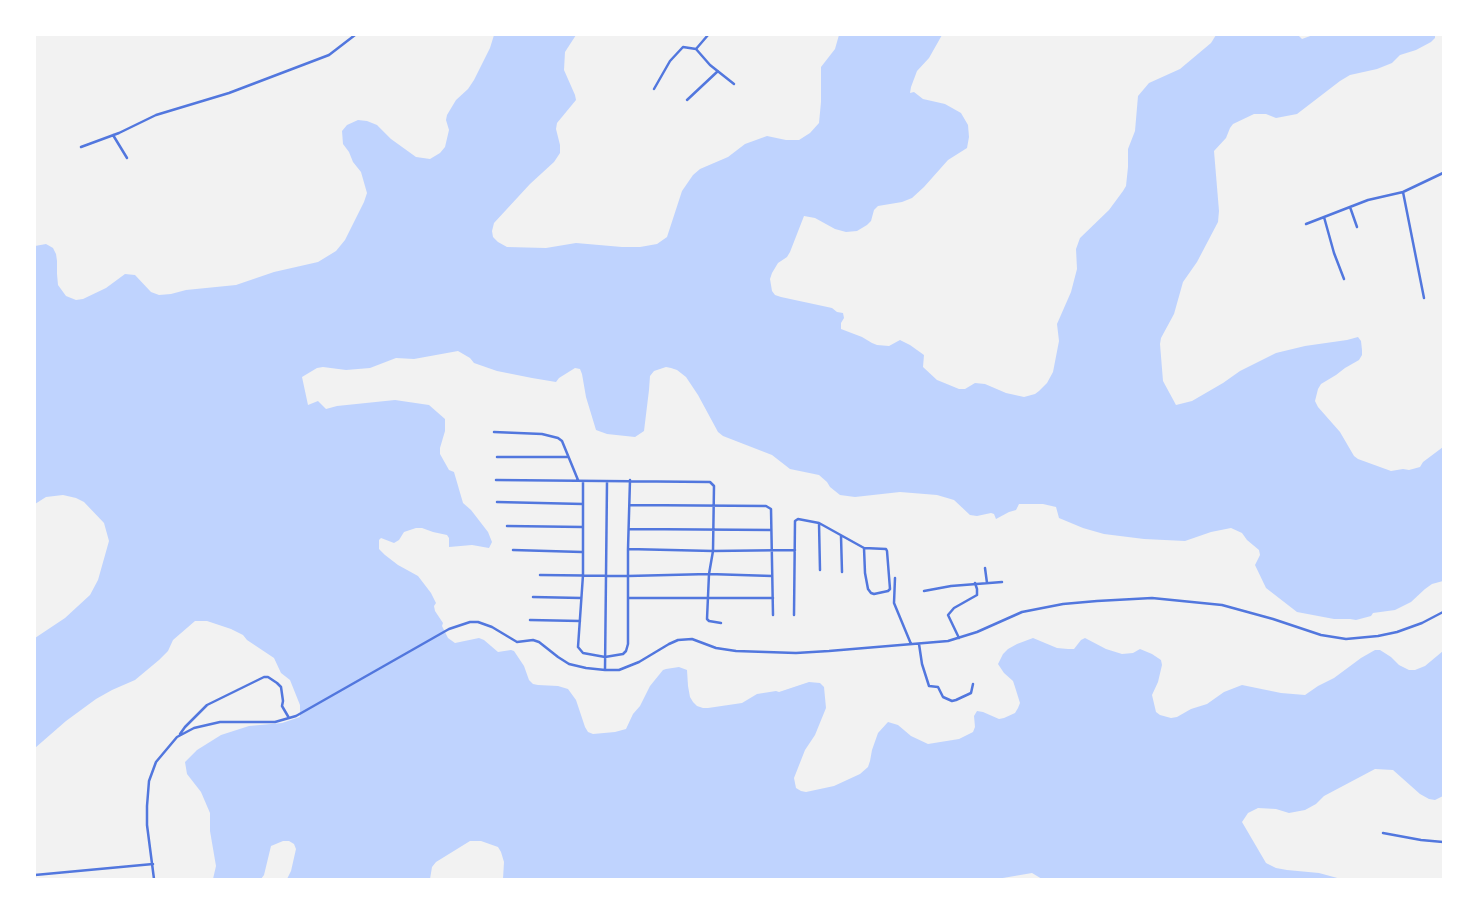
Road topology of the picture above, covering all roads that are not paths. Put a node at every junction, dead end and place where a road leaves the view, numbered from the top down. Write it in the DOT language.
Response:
graph roads {
  1 [pos="355,35"];
  2 [pos="708,35"];
  3 [pos="696,49"];
  4 [pos="718,71"];
  5 [pos="734,84"];
  6 [pos="654,89"];
  7 [pos="687,100"];
  8 [pos="113,135"];
  9 [pos="80,147"];
  10 [pos="127,158"];
  11 [pos="1443,173"];
  12 [pos="1403,192"];
  13 [pos="1350,207"];
  14 [pos="1324,217"];
  15 [pos="1306,224"];
  16 [pos="1357,227"];
  17 [pos="1344,279"];
  18 [pos="1424,298"];
  19 [pos="494,432"];
  20 [pos="497,457"];
  21 [pos="568,457"];
  22 [pos="496,480"];
  23 [pos="578,480"];
  24 [pos="630,480"];
  25 [pos="583,481"];
  26 [pos="607,482"];
  27 [pos="497,502"];
  28 [pos="583,504"];
  29 [pos="630,505"];
  30 [pos="714,506"];
  31 [pos="819,523"];
  32 [pos="507,526"];
  33 [pos="583,527"];
  34 [pos="629,529"];
  35 [pos="713,530"];
  36 [pos="771,530"];
  37 [pos="842,536"];
  38 [pos="864,548"];
  39 [pos="628,549"];
  40 [pos="514,550"];
  41 [pos="771,550"];
  42 [pos="795,550"];
  43 [pos="713,551"];
  44 [pos="582,552"];
  45 [pos="986,568"];
  46 [pos="820,570"];
  47 [pos="842,572"];
  48 [pos="605,574"];
  49 [pos="709,574"];
  50 [pos="540,575"];
  51 [pos="583,575"];
  52 [pos="628,576"];
  53 [pos="772,576"];
  54 [pos="894,578"];
  55 [pos="1002,582"];
  56 [pos="975,583"];
  57 [pos="986,583"];
  58 [pos="924,591"];
  59 [pos="533,597"];
  60 [pos="581,598"];
  61 [pos="628,598"];
  62 [pos="708,598"];
  63 [pos="773,598"];
  64 [pos="1443,612"];
  65 [pos="773,615"];
  66 [pos="794,615"];
  67 [pos="530,620"];
  68 [pos="580,621"];
  69 [pos="721,623"];
  70 [pos="959,639"];
  71 [pos="912,644"];
  72 [pos="919,644"];
  73 [pos="605,657"];
  74 [pos="605,670"];
  75 [pos="973,684"];
  76 [pos="289,718"];
  77 [pos="179,735"];
  78 [pos="1383,833"];
  79 [pos="1443,842"];
  80 [pos="153,864"];
  81 [pos="35,875"];
  82 [pos="154,879"];
  1 -- 8 [label="street"];
  2 -- 3 [label="street"];
  3 -- 4 [label="street"];
  3 -- 6 [label="street"];
  4 -- 5 [label="street"];
  4 -- 7 [label="street"];
  8 -- 9 [label="street"];
  8 -- 10 [label="street"];
  11 -- 12 [label="street"];
  12 -- 13 [label="street"];
  12 -- 18 [label="street"];
  13 -- 14 [label="street"];
  13 -- 16 [label="street"];
  14 -- 15 [label="street"];
  14 -- 17 [label="street"];
  19 -- 21 [label="street"];
  20 -- 21 [label="street"];
  21 -- 23 [label="street"];
  22 -- 23 [label="street"];
  23 -- 25 [label="street"];
  24 -- 26 [label="street"];
  24 -- 29 [label="street"];
  24 -- 30 [label="street"];
  25 -- 26 [label="street"];
  25 -- 28 [label="street"];
  26 -- 48 [label="street"];
  27 -- 28 [label="street"];
  28 -- 33 [label="street"];
  29 -- 30 [label="street"];
  29 -- 34 [label="street"];
  30 -- 35 [label="street"];
  30 -- 36 [label="street"];
  31 -- 37 [label="street"];
  31 -- 42 [label="street"];
  31 -- 46 [label="street"];
  32 -- 33 [label="street"];
  33 -- 44 [label="street"];
  34 -- 35 [label="street"];
  34 -- 39 [label="street"];
  35 -- 36 [label="street"];
  35 -- 43 [label="street"];
  36 -- 41 [label="street"];
  37 -- 38 [label="street"];
  37 -- 47 [label="street"];
  38 -- 38 [label="street"];
  39 -- 43 [label="street"];
  39 -- 52 [label="street"];
  40 -- 44 [label="street"];
  41 -- 42 [label="street"];
  41 -- 43 [label="street"];
  41 -- 53 [label="street"];
  42 -- 66 [label="street"];
  43 -- 49 [label="street"];
  44 -- 51 [label="street"];
  45 -- 57 [label="street"];
  48 -- 51 [label="street"];
  48 -- 52 [label="street"];
  48 -- 73 [label="street"];
  49 -- 52 [label="street"];
  49 -- 53 [label="street"];
  49 -- 62 [label="street"];
  50 -- 51 [label="street"];
  51 -- 60 [label="street"];
  52 -- 61 [label="street"];
  53 -- 63 [label="street"];
  54 -- 71 [label="street"];
  55 -- 57 [label="street"];
  56 -- 57 [label="street"];
  56 -- 58 [label="street"];
  56 -- 70 [label="street"];
  59 -- 60 [label="street"];
  60 -- 68 [label="street"];
  61 -- 62 [label="street"];
  61 -- 73 [label="street"];
  62 -- 63 [label="street"];
  62 -- 69 [label="street"];
  63 -- 65 [label="street"];
  64 -- 70 [label="street"];
  67 -- 68 [label="street"];
  68 -- 73 [label="street"];
  70 -- 72 [label="street"];
  71 -- 72 [label="street"];
  71 -- 74 [label="street"];
  72 -- 75 [label="street"];
  73 -- 74 [label="street"];
  74 -- 76 [label="street"];
  76 -- 77 [label="street"];
  76 -- 77 [label="street"];
  77 -- 80 [label="street"];
  78 -- 79 [label="street"];
  80 -- 81 [label="street"];
  80 -- 82 [label="street"];
}
